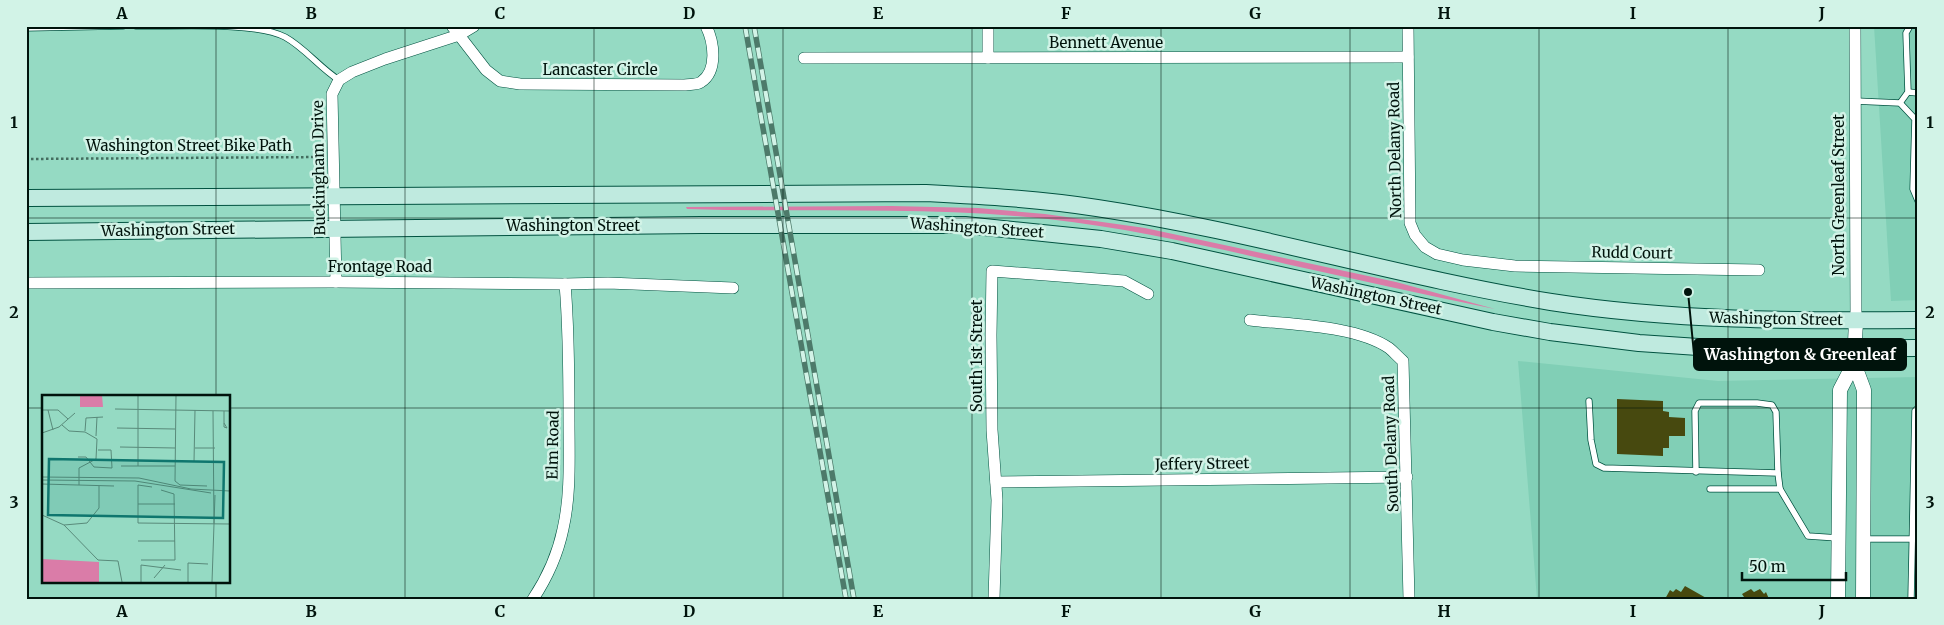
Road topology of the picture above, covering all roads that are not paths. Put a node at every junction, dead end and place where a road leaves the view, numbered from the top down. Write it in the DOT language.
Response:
graph roads {
  1 [pos="112,26"];
  2 [pos="123,26"];
  3 [pos="136,26"];
  4 [pos="474,26"];
  5 [pos="706,26"];
  6 [pos="988,26"];
  7 [pos="1408,26"];
  8 [pos="1855,26"];
  9 [pos="1910,26"];
  10 [pos="65,27"];
  11 [pos="26,28"];
  12 [pos="456,31"];
  13 [pos="1408,57"];
  14 [pos="804,58"];
  15 [pos="988,58"];
  16 [pos="339,80"];
  17 [pos="1908,92"];
  18 [pos="1918,93"];
  19 [pos="1855,101"];
  20 [pos="1900,103"];
  21 [pos="1916,148"];
  22 [pos="26,198"];
  23 [pos="335,198"];
  24 [pos="1918,201"];
  25 [pos="336,228"];
  26 [pos="26,232"];
  27 [pos="1504,265"];
  28 [pos="1759,270"];
  29 [pos="336,282"];
  30 [pos="26,283"];
  31 [pos="565,284"];
  32 [pos="733,288"];
  33 [pos="1148,294"];
  34 [pos="1250,320"];
  35 [pos="1856,320"];
  36 [pos="1918,320"];
  37 [pos="1918,348"];
  38 [pos="1854,356"];
  39 [pos="1589,401"];
  40 [pos="1918,408"];
  41 [pos="1696,472"];
  42 [pos="1778,473"];
  43 [pos="1407,477"];
  44 [pos="996,482"];
  45 [pos="1710,489"];
  46 [pos="1780,489"];
  47 [pos="1838,538"];
  48 [pos="1863,539"];
  49 [pos="1916,539"];
  50 [pos="533,599"];
  51 [pos="994,599"];
  52 [pos="1409,599"];
  53 [pos="1838,599"];
  54 [pos="1863,599"];
  55 [pos="1911,599"];
  1 -- 2 [label="lane"];
  1 -- 10 [label="lane"];
  3 -- 16 [label="lane"];
  4 -- 12 [label="street"];
  5 -- 12 [label="street, Lancaster Circle"];
  6 -- 15 [label="street"];
  7 -- 13 [label="street, North Delany Road"];
  8 -- 19 [label="street, North Greenleaf Street"];
  9 -- 17 [label="lane"];
  10 -- 11 [label="lane"];
  12 -- 16 [label="street"];
  13 -- 15 [label="street, Bennett Avenue"];
  13 -- 27 [label="street, North Delany Road"];
  14 -- 15 [label="street, Bennett Avenue"];
  16 -- 23 [label="street, Buckingham Drive"];
  17 -- 18 [label="lane"];
  17 -- 20 [label="lane"];
  19 -- 20 [label="lane"];
  19 -- 35 [label="street, North Greenleaf Street"];
  20 -- 21 [label="lane"];
  21 -- 24 [label="lane"];
  22 -- 23 [label="main road, Washington Street"];
  23 -- 25 [label="street, Buckingham Drive"];
  23 -- 35 [label="main road, Washington Street"];
  25 -- 26 [label="main road, Washington Street"];
  25 -- 29 [label="street, Buckingham Drive"];
  25 -- 38 [label="main road, Washington Street"];
  27 -- 28 [label="street, Rudd Court"];
  29 -- 30 [label="street, Frontage Road"];
  29 -- 31 [label="street, Frontage Road"];
  31 -- 32 [label="street, Frontage Road"];
  31 -- 50 [label="street, Elm Road"];
  33 -- 44 [label="street, South 1st Street"];
  34 -- 43 [label="street, South Delany Road"];
  35 -- 36 [label="main road, Washington Street"];
  35 -- 38 [label="street, North Greenleaf Street"];
  37 -- 38 [label="main road, Washington Street"];
  38 -- 47 [label="street"];
  38 -- 48 [label="street"];
  39 -- 41 [label="lane"];
  40 -- 49 [label="lane"];
  41 -- 42 [label="lane"];
  41 -- 42 [label="lane"];
  42 -- 46 [label="lane"];
  43 -- 44 [label="street, Jeffery Street"];
  43 -- 52 [label="street, South Delany Road"];
  44 -- 51 [label="street, South 1st Street"];
  45 -- 46 [label="lane"];
  46 -- 47 [label="lane"];
  47 -- 53 [label="street"];
  48 -- 49 [label="lane"];
  48 -- 54 [label="street"];
  49 -- 55 [label="lane"];
}
